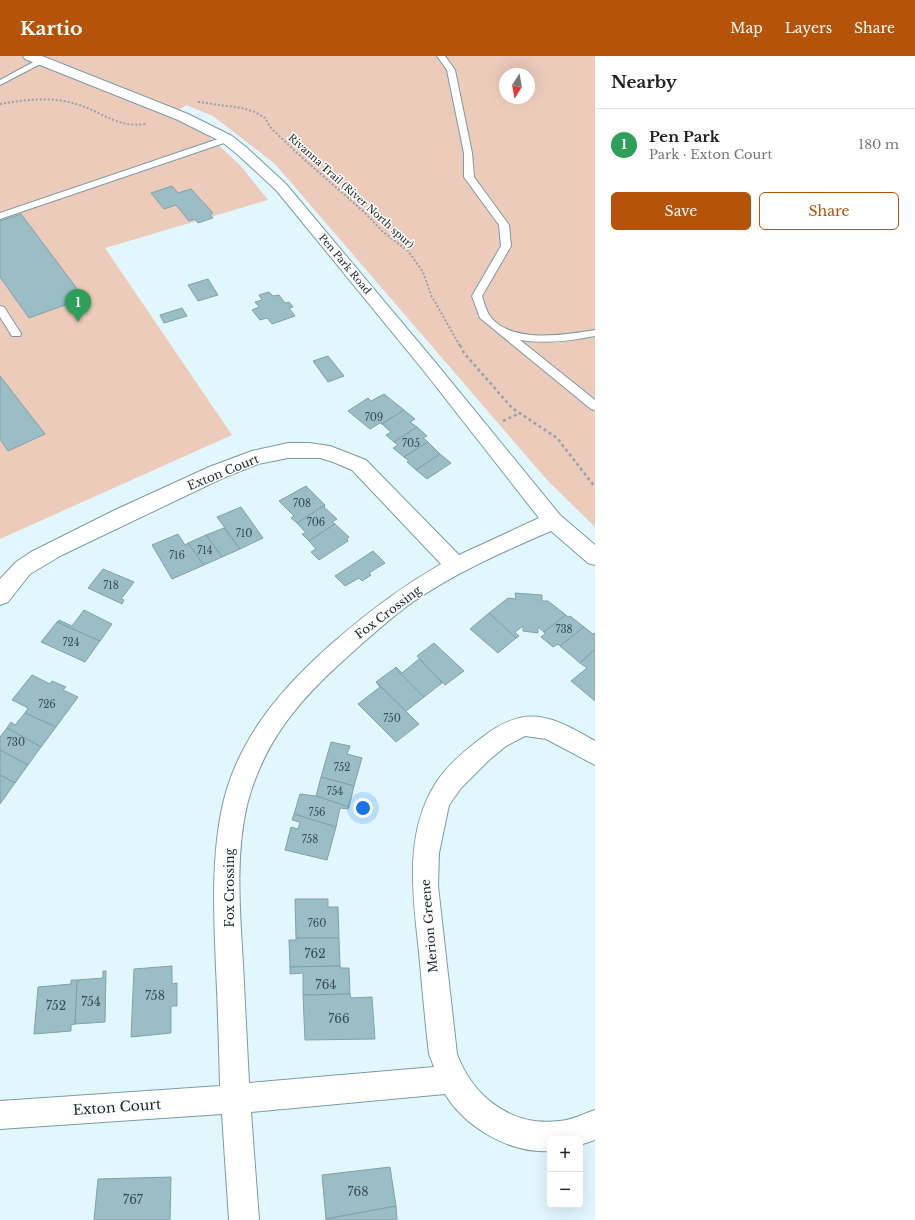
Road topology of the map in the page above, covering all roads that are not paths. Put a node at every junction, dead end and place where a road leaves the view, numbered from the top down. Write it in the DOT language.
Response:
graph roads {
  1 [pos="441,56"];
  2 [pos="36,59"];
  3 [pos="0,83"];
  4 [pos="227,139"];
  5 [pos="0,216"];
  6 [pos="0,309"];
  7 [pos="504,333"];
  8 [pos="595,333"];
  9 [pos="16,334"];
  10 [pos="595,406"];
  11 [pos="553,520"];
  12 [pos="595,557"];
  13 [pos="456,566"];
  14 [pos="0,596"];
  15 [pos="595,754"];
  16 [pos="453,1079"];
  17 [pos="235,1099"];
  18 [pos="0,1115"];
  19 [pos="595,1125"];
  20 [pos="244,1220"];
  1 -- 7 [label="lane"];
  2 -- 3 [label="lane"];
  2 -- 4 [label="street, Pen Park Road"];
  4 -- 5 [label="lane"];
  4 -- 11 [label="street, Pen Park Road"];
  6 -- 9 [label="lane"];
  7 -- 8 [label="lane"];
  7 -- 10 [label="lane"];
  11 -- 12 [label="street, Pen Park Road"];
  11 -- 13 [label="street, Fox Crossing"];
  13 -- 14 [label="street, Exton Court"];
  13 -- 17 [label="street, Fox Crossing"];
  15 -- 16 [label="street, Merion Greene"];
  16 -- 17 [label="street, Exton Court"];
  16 -- 19 [label="street, Merion Greene"];
  17 -- 18 [label="street, Exton Court"];
  17 -- 20 [label="street, Fox Crossing"];
}
